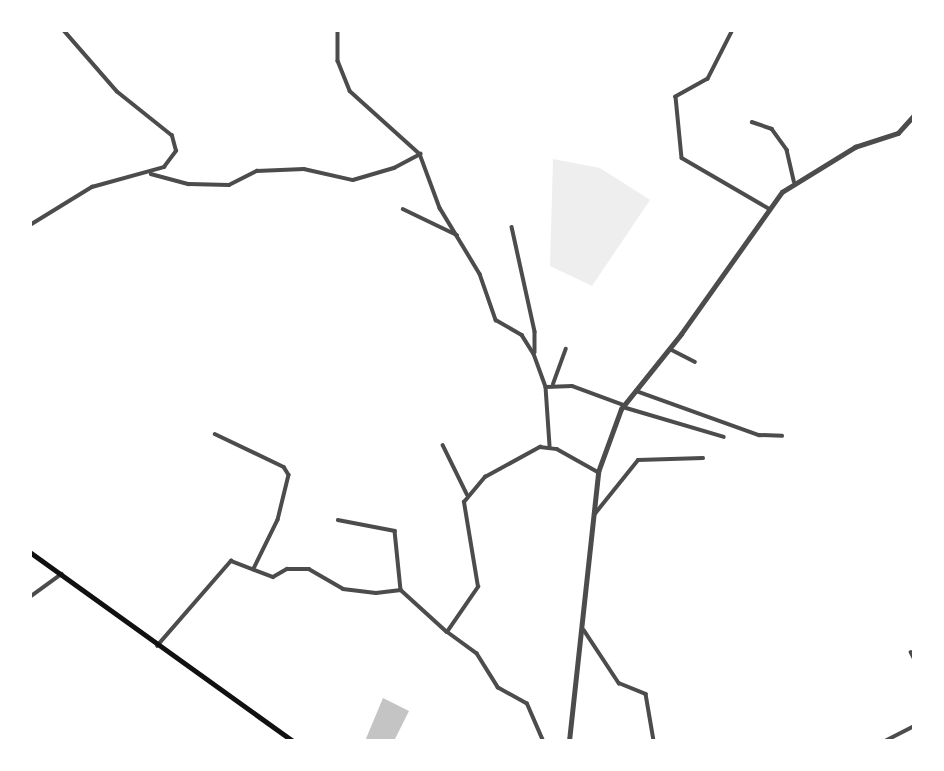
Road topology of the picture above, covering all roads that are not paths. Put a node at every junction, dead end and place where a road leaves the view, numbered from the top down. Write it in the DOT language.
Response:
graph roads {
  1 [pos="63,30"];
  2 [pos="338,30"];
  3 [pos="733,30"];
  4 [pos="914,115"];
  5 [pos="752,122"];
  6 [pos="420,154"];
  7 [pos="149,173"];
  8 [pos="794,181"];
  9 [pos="768,208"];
  10 [pos="403,209"];
  11 [pos="30,225"];
  12 [pos="512,227"];
  13 [pos="459,236"];
  14 [pos="566,349"];
  15 [pos="670,349"];
  16 [pos="534,354"];
  17 [pos="695,362"];
  18 [pos="553,384"];
  19 [pos="546,387"];
  20 [pos="636,391"];
  21 [pos="624,406"];
  22 [pos="215,434"];
  23 [pos="782,436"];
  24 [pos="724,437"];
  25 [pos="443,445"];
  26 [pos="550,446"];
  27 [pos="703,457"];
  28 [pos="598,472"];
  29 [pos="467,494"];
  30 [pos="593,517"];
  31 [pos="338,520"];
  32 [pos="30,552"];
  33 [pos="254,569"];
  34 [pos="62,574"];
  35 [pos="401,590"];
  36 [pos="30,597"];
  37 [pos="584,630"];
  38 [pos="447,632"];
  39 [pos="157,646"];
  40 [pos="911,652"];
  41 [pos="914,658"];
  42 [pos="914,726"];
  43 [pos="293,741"];
  44 [pos="543,741"];
  45 [pos="569,741"];
  46 [pos="654,741"];
  47 [pos="886,741"];
  1 -- 7 [label="street"];
  2 -- 6 [label="street"];
  3 -- 9 [label="street"];
  4 -- 8 [label="street"];
  5 -- 8 [label="street"];
  6 -- 7 [label="street"];
  6 -- 13 [label="street"];
  7 -- 11 [label="street"];
  8 -- 9 [label="street"];
  9 -- 15 [label="street"];
  10 -- 13 [label="street"];
  12 -- 16 [label="street"];
  13 -- 16 [label="street"];
  14 -- 18 [label="street"];
  15 -- 17 [label="street"];
  15 -- 20 [label="street"];
  16 -- 19 [label="street"];
  18 -- 19 [label="street"];
  18 -- 21 [label="street"];
  19 -- 26 [label="street"];
  20 -- 21 [label="street"];
  20 -- 23 [label="street"];
  21 -- 24 [label="street"];
  21 -- 28 [label="street"];
  22 -- 33 [label="street"];
  25 -- 29 [label="street"];
  26 -- 28 [label="street"];
  26 -- 29 [label="street"];
  27 -- 30 [label="street"];
  28 -- 30 [label="street"];
  29 -- 38 [label="street"];
  30 -- 37 [label="street"];
  31 -- 35 [label="street"];
  32 -- 34 [label="main road"];
  33 -- 35 [label="street"];
  33 -- 39 [label="street"];
  34 -- 36 [label="street"];
  34 -- 39 [label="main road"];
  35 -- 38 [label="street"];
  37 -- 45 [label="street"];
  37 -- 46 [label="street"];
  38 -- 44 [label="street"];
  39 -- 43 [label="main road"];
  40 -- 41 [label="street"];
  42 -- 47 [label="street"];
}
